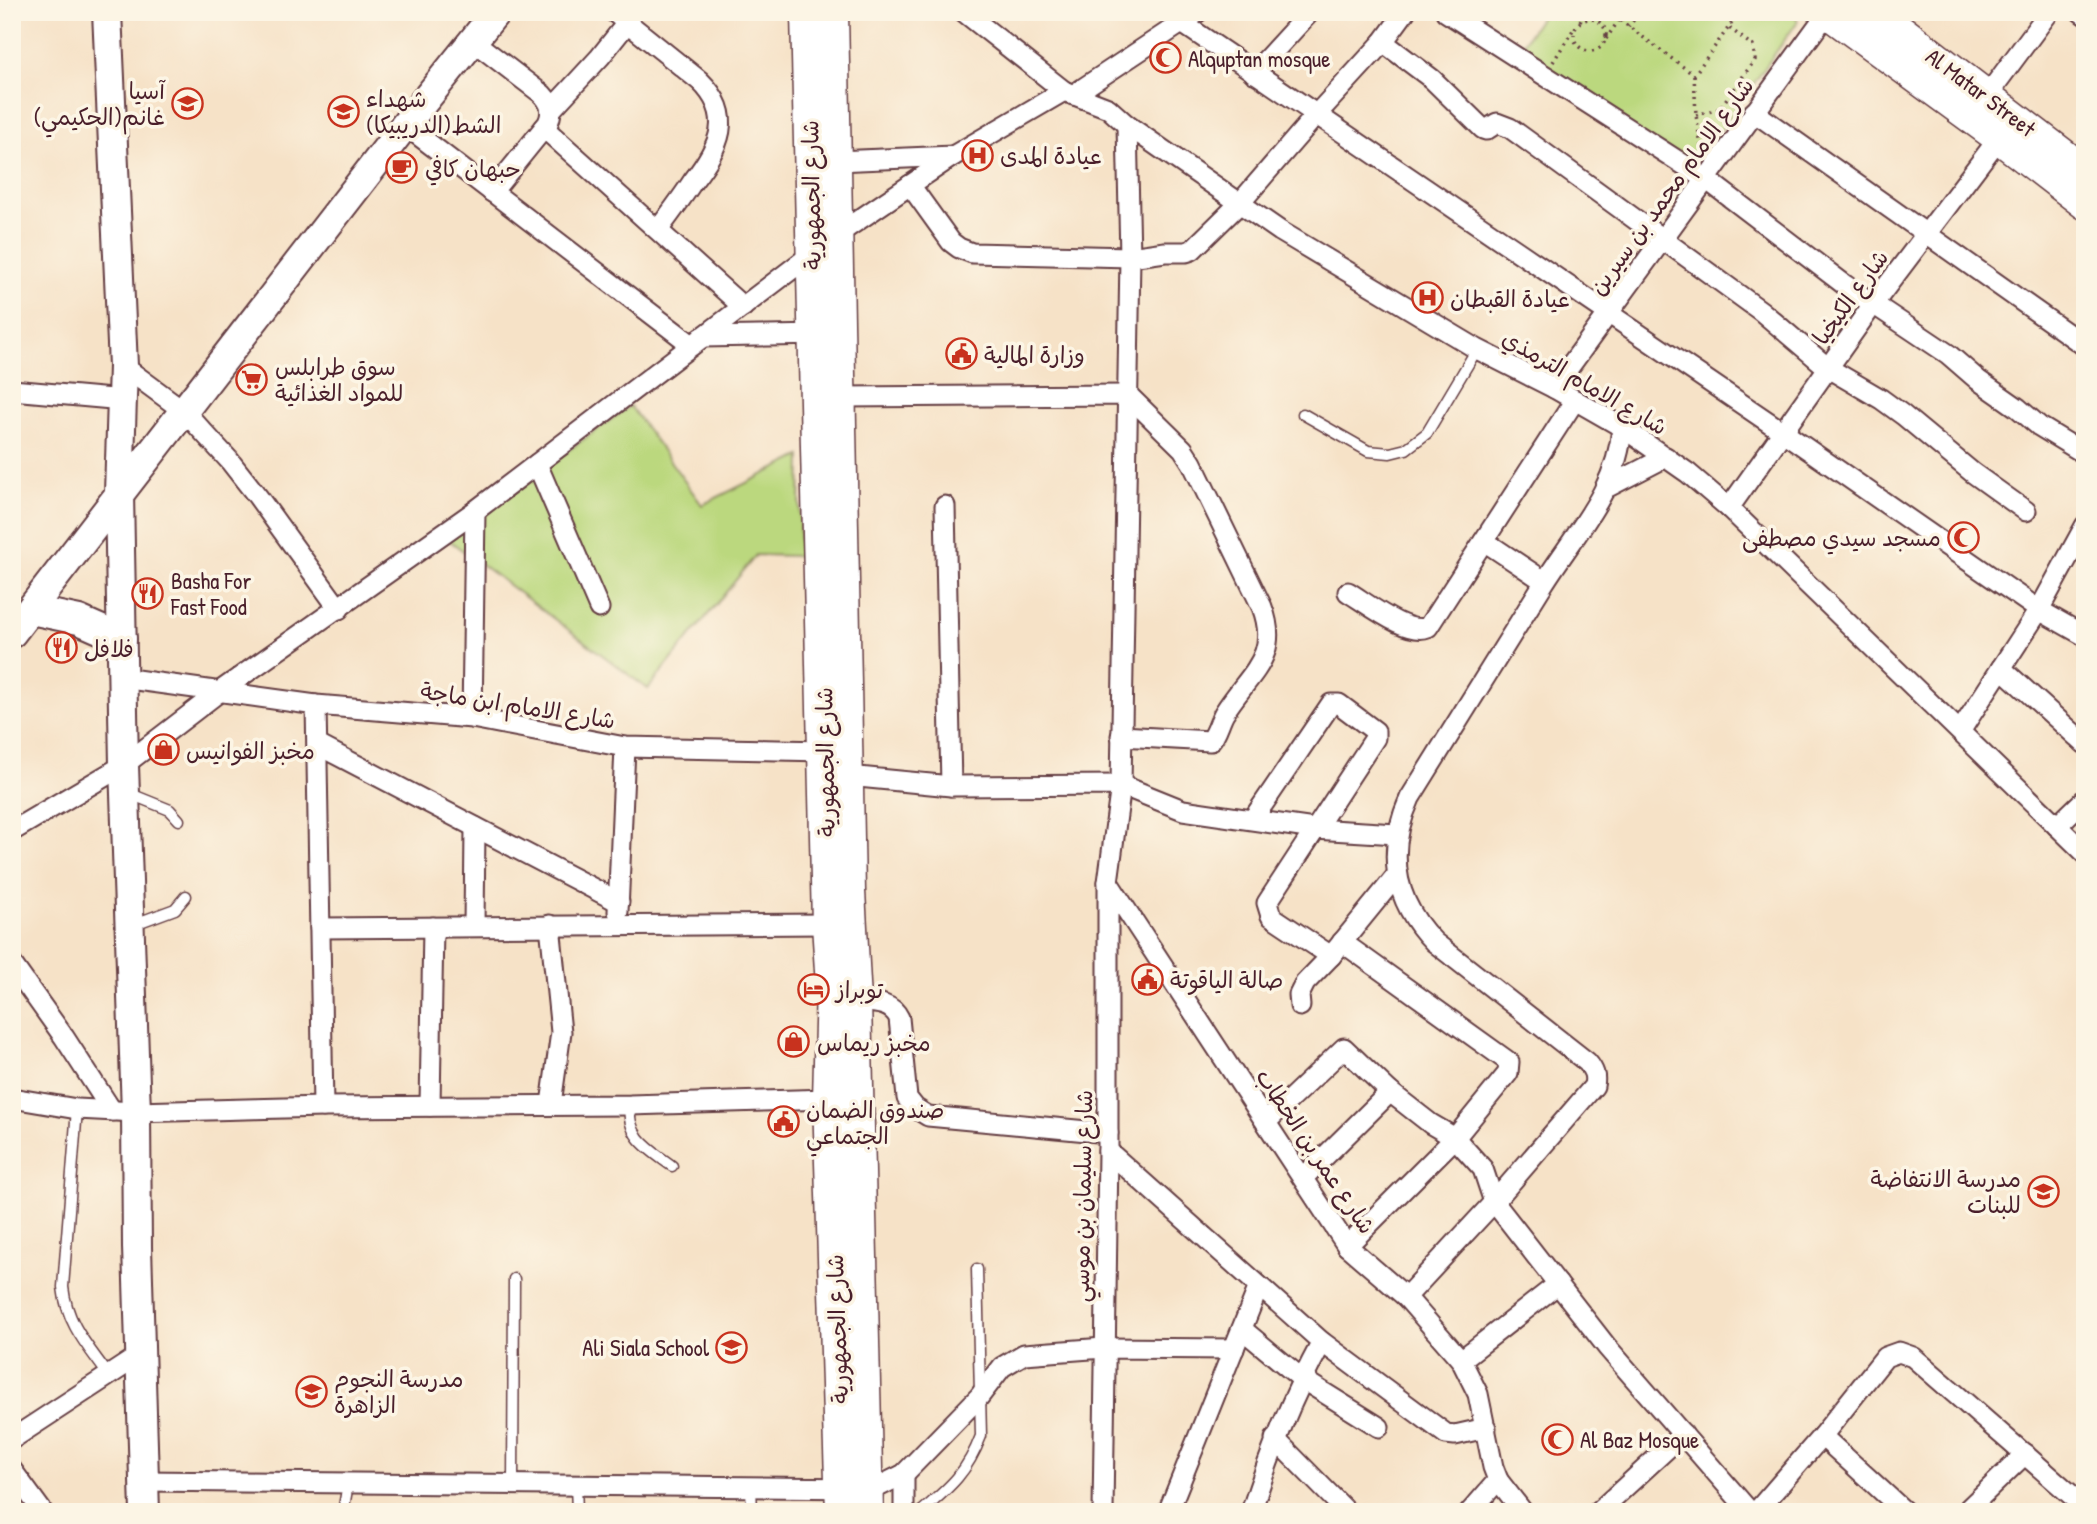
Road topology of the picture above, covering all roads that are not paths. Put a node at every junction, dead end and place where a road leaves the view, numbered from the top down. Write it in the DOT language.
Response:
graph roads {
  1 [pos="107,12"];
  2 [pos="496,12"];
  3 [pos="807,12"];
  4 [pos="832,12"];
  5 [pos="964,12"];
  6 [pos="1310,12"];
  7 [pos="1405,12"];
  8 [pos="1446,12"];
  9 [pos="1828,12"];
  10 [pos="1876,12"];
  11 [pos="2049,12"];
  12 [pos="621,18"];
  13 [pos="1190,18"];
  14 [pos="473,41"];
  15 [pos="1382,42"];
  16 [pos="1254,73"];
  17 [pos="1069,93"];
  18 [pos="1986,97"];
  19 [pos="1754,112"];
  20 [pos="1316,115"];
  21 [pos="548,119"];
  22 [pos="405,125"];
  23 [pos="1128,125"];
  24 [pos="2007,127"];
  25 [pos="953,156"];
  26 [pos="836,161"];
  27 [pos="2085,172"];
  28 [pos="1706,179"];
  29 [pos="910,185"];
  30 [pos="492,192"];
  31 [pos="1240,203"];
  32 [pos="2085,203"];
  33 [pos="658,230"];
  34 [pos="838,233"];
  35 [pos="1927,235"];
  36 [pos="1662,240"];
  37 [pos="811,253"];
  38 [pos="1130,257"];
  39 [pos="1874,303"];
  40 [pos="743,307"];
  41 [pos="1609,313"];
  42 [pos="827,334"];
  43 [pos="697,341"];
  44 [pos="2085,346"];
  45 [pos="1477,349"];
  46 [pos="123,366"];
  47 [pos="1828,368"];
  48 [pos="1554,388"];
  49 [pos="12,390"];
  50 [pos="1128,395"];
  51 [pos="839,397"];
  52 [pos="123,400"];
  53 [pos="1575,400"];
  54 [pos="184,411"];
  55 [pos="1303,414"];
  56 [pos="1622,427"];
  57 [pos="1783,432"];
  58 [pos="2085,454"];
  59 [pos="1666,457"];
  60 [pos="537,464"];
  61 [pos="1606,488"];
  62 [pos="120,493"];
  63 [pos="945,506"];
  64 [pos="1729,508"];
  65 [pos="2026,510"];
  66 [pos="475,511"];
  67 [pos="2085,526"];
  68 [pos="1484,541"];
  69 [pos="1544,581"];
  70 [pos="1348,592"];
  71 [pos="339,608"];
  72 [pos="599,608"];
  73 [pos="31,610"];
  74 [pos="2039,610"];
  75 [pos="12,633"];
  76 [pos="2085,636"];
  77 [pos="122,639"];
  78 [pos="2001,668"];
  79 [pos="122,678"];
  80 [pos="219,692"];
  81 [pos="316,705"];
  82 [pos="472,718"];
  83 [pos="1961,730"];
  84 [pos="1121,736"];
  85 [pos="2085,744"];
  86 [pos="318,745"];
  87 [pos="625,747"];
  88 [pos="825,751"];
  89 [pos="848,776"];
  90 [pos="124,778"];
  91 [pos="1121,785"];
  92 [pos="951,786"];
  93 [pos="2085,799"];
  94 [pos="1253,819"];
  95 [pos="179,820"];
  96 [pos="2057,826"];
  97 [pos="475,827"];
  98 [pos="1314,829"];
  99 [pos="12,831"];
  100 [pos="1397,834"];
  101 [pos="2085,853"];
  102 [pos="1397,875"];
  103 [pos="1108,882"];
  104 [pos="186,896"];
  105 [pos="619,902"];
  106 [pos="617,924"];
  107 [pos="828,924"];
  108 [pos="550,925"];
  109 [pos="128,926"];
  110 [pos="433,926"];
  111 [pos="474,926"];
  112 [pos="320,928"];
  113 [pos="1337,949"];
  114 [pos="12,964"];
  115 [pos="855,1001"];
  116 [pos="1300,1006"];
  117 [pos="1390,1092"];
  118 [pos="829,1099"];
  119 [pos="14,1104"];
  120 [pos="551,1104"];
  121 [pos="630,1105"];
  122 [pos="430,1106"];
  123 [pos="323,1107"];
  124 [pos="77,1110"];
  125 [pos="124,1112"];
  126 [pos="1266,1122"];
  127 [pos="1455,1138"];
  128 [pos="1108,1142"];
  129 [pos="672,1166"];
  130 [pos="1303,1178"];
  131 [pos="1494,1202"];
  132 [pos="1347,1246"];
  133 [pos="977,1269"];
  134 [pos="513,1279"];
  135 [pos="1558,1284"];
  136 [pos="1259,1286"];
  137 [pos="1406,1297"];
  138 [pos="1242,1329"];
  139 [pos="1322,1342"];
  140 [pos="1104,1348"];
  141 [pos="1234,1349"];
  142 [pos="140,1355"];
  143 [pos="1461,1360"];
  144 [pos="109,1376"];
  145 [pos="1303,1378"];
  146 [pos="979,1397"];
  147 [pos="1379,1427"];
  148 [pos="1486,1428"];
  149 [pos="1683,1434"];
  150 [pos="1822,1436"];
  151 [pos="1275,1438"];
  152 [pos="12,1439"];
  153 [pos="2025,1454"];
  154 [pos="12,1470"];
  155 [pos="904,1474"];
  156 [pos="1498,1480"];
  157 [pos="144,1481"];
  158 [pos="348,1484"];
  159 [pos="513,1484"];
  160 [pos="576,1484"];
  161 [pos="751,1487"];
  162 [pos="855,1500"];
  163 [pos="2085,1507"];
  164 [pos="1969,1510"];
  165 [pos="42,1511"];
  166 [pos="145,1512"];
  167 [pos="343,1512"];
  168 [pos="577,1512"];
  169 [pos="752,1512"];
  170 [pos="904,1512"];
  171 [pos="921,1512"];
  172 [pos="1103,1512"];
  173 [pos="1168,1512"];
  174 [pos="1251,1512"];
  175 [pos="1347,1512"];
  176 [pos="1470,1512"];
  177 [pos="1523,1512"];
  178 [pos="1598,1512"];
  179 [pos="1750,1512"];
  180 [pos="1756,1512"];
  181 [pos="1905,1512"];
  1 -- 46 [label="main road"];
  2 -- 14 [label="main road"];
  3 -- 37 [label="main road, شارع الجمهورية"];
  4 -- 26 [label="main road, شارع الجمهورية"];
  5 -- 17 [label="street, شارع الامام الترمذي"];
  6 -- 16 [label="street"];
  7 -- 15 [label="street"];
  8 -- 28 [label="street"];
  9 -- 19 [label="street, شارع الامام محمد بن سيرين"];
  9 -- 24 [label="main road"];
  10 -- 18 [label="main road, Al Matar Street"];
  11 -- 18 [label="street"];
  12 -- 21 [label="street"];
  12 -- 33 [label="street"];
  13 -- 16 [label="street"];
  13 -- 17 [label="street"];
  14 -- 21 [label="street"];
  14 -- 22 [label="main road"];
  15 -- 20 [label="street"];
  15 -- 36 [label="street"];
  16 -- 20 [label="street"];
  17 -- 23 [label="street, شارع الامام الترمذي"];
  17 -- 25 [label="street"];
  18 -- 24 [label="main road, Al Matar Street"];
  19 -- 28 [label="street, شارع الامام محمد بن سيرين"];
  19 -- 35 [label="street"];
  20 -- 31 [label="street"];
  20 -- 41 [label="street"];
  21 -- 30 [label="street"];
  21 -- 33 [label="street"];
  22 -- 30 [label="street"];
  22 -- 54 [label="main road"];
  23 -- 31 [label="street, شارع الامام الترمذي"];
  23 -- 38 [label="street, شارع سليمان بن موسي"];
  24 -- 27 [label="main road, Al Matar Street"];
  24 -- 32 [label="main road"];
  24 -- 35 [label="street, شارع الكيخيا"];
  25 -- 26 [label="street"];
  25 -- 29 [label="street"];
  26 -- 34 [label="main road, شارع الجمهورية"];
  28 -- 36 [label="street, شارع الامام محمد بن سيرين"];
  28 -- 39 [label="street"];
  29 -- 34 [label="street"];
  29 -- 38 [label="street"];
  30 -- 43 [label="street"];
  31 -- 38 [label="street"];
  31 -- 45 [label="street, شارع الامام الترمذي"];
  33 -- 40 [label="street"];
  34 -- 37 [label="street"];
  34 -- 42 [label="main road, شارع الجمهورية"];
  35 -- 39 [label="street, شارع الكيخيا"];
  35 -- 44 [label="street"];
  36 -- 41 [label="street, شارع الامام محمد بن سيرين"];
  36 -- 47 [label="street"];
  37 -- 40 [label="street"];
  37 -- 42 [label="main road, شارع الجمهورية"];
  38 -- 50 [label="street, شارع سليمان بن موسي"];
  39 -- 47 [label="street, شارع الكيخيا"];
  39 -- 58 [label="street"];
  40 -- 43 [label="street"];
  41 -- 48 [label="street, شارع الامام محمد بن سيرين"];
  41 -- 57 [label="street"];
  42 -- 43 [label="street"];
  42 -- 51 [label="main road, شارع الجمهورية"];
  42 -- 88 [label="main road, شارع الجمهورية"];
  43 -- 60 [label="street"];
  45 -- 48 [label="street, شارع الامام الترمذي"];
  45 -- 55 [label="lane"];
  46 -- 52 [label="main road"];
  46 -- 54 [label="street"];
  47 -- 57 [label="street, شارع الكيخيا"];
  47 -- 65 [label="street"];
  48 -- 53 [label="street, شارع الامام الترمذي"];
  49 -- 52 [label="street"];
  50 -- 51 [label="street"];
  50 -- 84 [label="street, شارع سليمان بن موسي"];
  50 -- 84 [label="street"];
  51 -- 89 [label="main road, شارع الجمهورية"];
  52 -- 62 [label="main road"];
  53 -- 56 [label="street, شارع الامام الترمذي"];
  53 -- 68 [label="street"];
  54 -- 62 [label="main road"];
  54 -- 71 [label="street"];
  56 -- 59 [label="street, شارع الامام الترمذي"];
  56 -- 61 [label="street"];
  57 -- 64 [label="street, شارع الكيخيا"];
  57 -- 74 [label="street"];
  59 -- 61 [label="street"];
  59 -- 64 [label="street, شارع الامام الترمذي"];
  60 -- 66 [label="street"];
  60 -- 72 [label="street"];
  61 -- 69 [label="street"];
  62 -- 73 [label="main road"];
  62 -- 77 [label="main road"];
  63 -- 92 [label="street"];
  64 -- 83 [label="street, شارع الامام الترمذي"];
  66 -- 71 [label="street"];
  66 -- 82 [label="street"];
  67 -- 74 [label="street"];
  68 -- 69 [label="street"];
  68 -- 70 [label="street"];
  69 -- 100 [label="street"];
  71 -- 80 [label="street"];
  73 -- 75 [label="main road"];
  73 -- 77 [label="main road"];
  74 -- 76 [label="street"];
  74 -- 78 [label="street"];
  77 -- 79 [label="main road"];
  78 -- 83 [label="street"];
  78 -- 85 [label="street"];
  79 -- 80 [label="street, شارع الامام ابن ماجة"];
  79 -- 90 [label="main road"];
  80 -- 81 [label="street, شارع الامام ابن ماجة"];
  80 -- 90 [label="street"];
  81 -- 82 [label="street, شارع الامام ابن ماجة"];
  81 -- 86 [label="street"];
  82 -- 87 [label="street, شارع الامام ابن ماجة"];
  83 -- 96 [label="street, شارع الامام الترمذي"];
  84 -- 91 [label="street, شارع سليمان بن موسي"];
  86 -- 97 [label="street"];
  86 -- 112 [label="street"];
  87 -- 88 [label="street, شارع الامام ابن ماجة"];
  87 -- 105 [label="street"];
  88 -- 89 [label="street"];
  88 -- 107 [label="main road, شارع الجمهورية"];
  89 -- 92 [label="street"];
  89 -- 115 [label="main road, شارع الجمهورية"];
  90 -- 95 [label="lane"];
  90 -- 99 [label="street"];
  90 -- 109 [label="main road"];
  91 -- 92 [label="street"];
  91 -- 94 [label="street"];
  91 -- 103 [label="street, شارع سليمان بن موسي"];
  93 -- 96 [label="street"];
  94 -- 98 [label="street"];
  94 -- 98 [label="street"];
  96 -- 101 [label="street, شارع الامام الترمذي"];
  97 -- 105 [label="street"];
  97 -- 111 [label="street"];
  98 -- 100 [label="street"];
  98 -- 113 [label="street"];
  100 -- 102 [label="street"];
  102 -- 113 [label="street"];
  102 -- 131 [label="street"];
  103 -- 126 [label="street, شارع عمر بن الخطاب"];
  103 -- 128 [label="street, شارع سليمان بن موسي"];
  104 -- 109 [label="lane"];
  105 -- 106 [label="street"];
  106 -- 107 [label="street"];
  106 -- 108 [label="street"];
  107 -- 118 [label="main road, شارع الجمهورية"];
  108 -- 111 [label="street"];
  108 -- 120 [label="street"];
  109 -- 125 [label="main road"];
  110 -- 111 [label="street"];
  110 -- 112 [label="street"];
  110 -- 122 [label="street"];
  112 -- 123 [label="street"];
  113 -- 116 [label="street"];
  113 -- 127 [label="street"];
  114 -- 125 [label="street"];
  115 -- 128 [label="street"];
  115 -- 162 [label="main road, شارع الجمهورية"];
  117 -- 126 [label="street"];
  117 -- 127 [label="street"];
  117 -- 130 [label="street"];
  118 -- 121 [label="street"];
  118 -- 162 [label="main road, شارع الجمهورية"];
  119 -- 124 [label="street"];
  120 -- 121 [label="street"];
  120 -- 122 [label="street"];
  121 -- 129 [label="lane"];
  122 -- 123 [label="street"];
  123 -- 125 [label="street"];
  124 -- 125 [label="street"];
  124 -- 144 [label="lane"];
  125 -- 142 [label="main road"];
  126 -- 130 [label="street, شارع عمر بن الخطاب"];
  127 -- 131 [label="street"];
  127 -- 132 [label="street"];
  128 -- 136 [label="street"];
  128 -- 140 [label="street, شارع سليمان بن موسي"];
  130 -- 132 [label="street, شارع عمر بن الخطاب"];
  131 -- 135 [label="street"];
  131 -- 137 [label="street"];
  132 -- 137 [label="street, شارع عمر بن الخطاب"];
  133 -- 146 [label="lane"];
  134 -- 159 [label="lane"];
  135 -- 143 [label="street"];
  135 -- 149 [label="street"];
  136 -- 138 [label="street"];
  136 -- 139 [label="street"];
  137 -- 143 [label="street, شارع عمر بن الخطاب"];
  138 -- 141 [label="street"];
  138 -- 145 [label="street"];
  139 -- 145 [label="street"];
  139 -- 148 [label="street"];
  140 -- 141 [label="street"];
  140 -- 146 [label="street"];
  140 -- 172 [label="street, شارع سليمان بن موسي"];
  141 -- 173 [label="street"];
  142 -- 144 [label="street"];
  142 -- 157 [label="main road"];
  143 -- 148 [label="street, شارع عمر بن الخطاب"];
  144 -- 152 [label="street"];
  145 -- 147 [label="street"];
  145 -- 151 [label="street"];
  146 -- 155 [label="street"];
  146 -- 171 [label="lane"];
  148 -- 156 [label="street, شارع عمر بن الخطاب"];
  149 -- 178 [label="street"];
  149 -- 179 [label="street"];
  150 -- 153 [label="street"];
  150 -- 180 [label="street"];
  150 -- 181 [label="street"];
  151 -- 174 [label="street"];
  151 -- 175 [label="street"];
  153 -- 163 [label="street"];
  153 -- 164 [label="street"];
  154 -- 165 [label="street"];
  155 -- 162 [label="street"];
  155 -- 170 [label="street"];
  156 -- 176 [label="street"];
  156 -- 177 [label="street, شارع عمر بن الخطاب"];
  157 -- 158 [label="street"];
  157 -- 166 [label="main road"];
  158 -- 159 [label="street"];
  158 -- 167 [label="lane"];
  159 -- 160 [label="street"];
  160 -- 161 [label="street"];
  160 -- 168 [label="lane"];
  161 -- 162 [label="street"];
  161 -- 169 [label="lane"];
}
